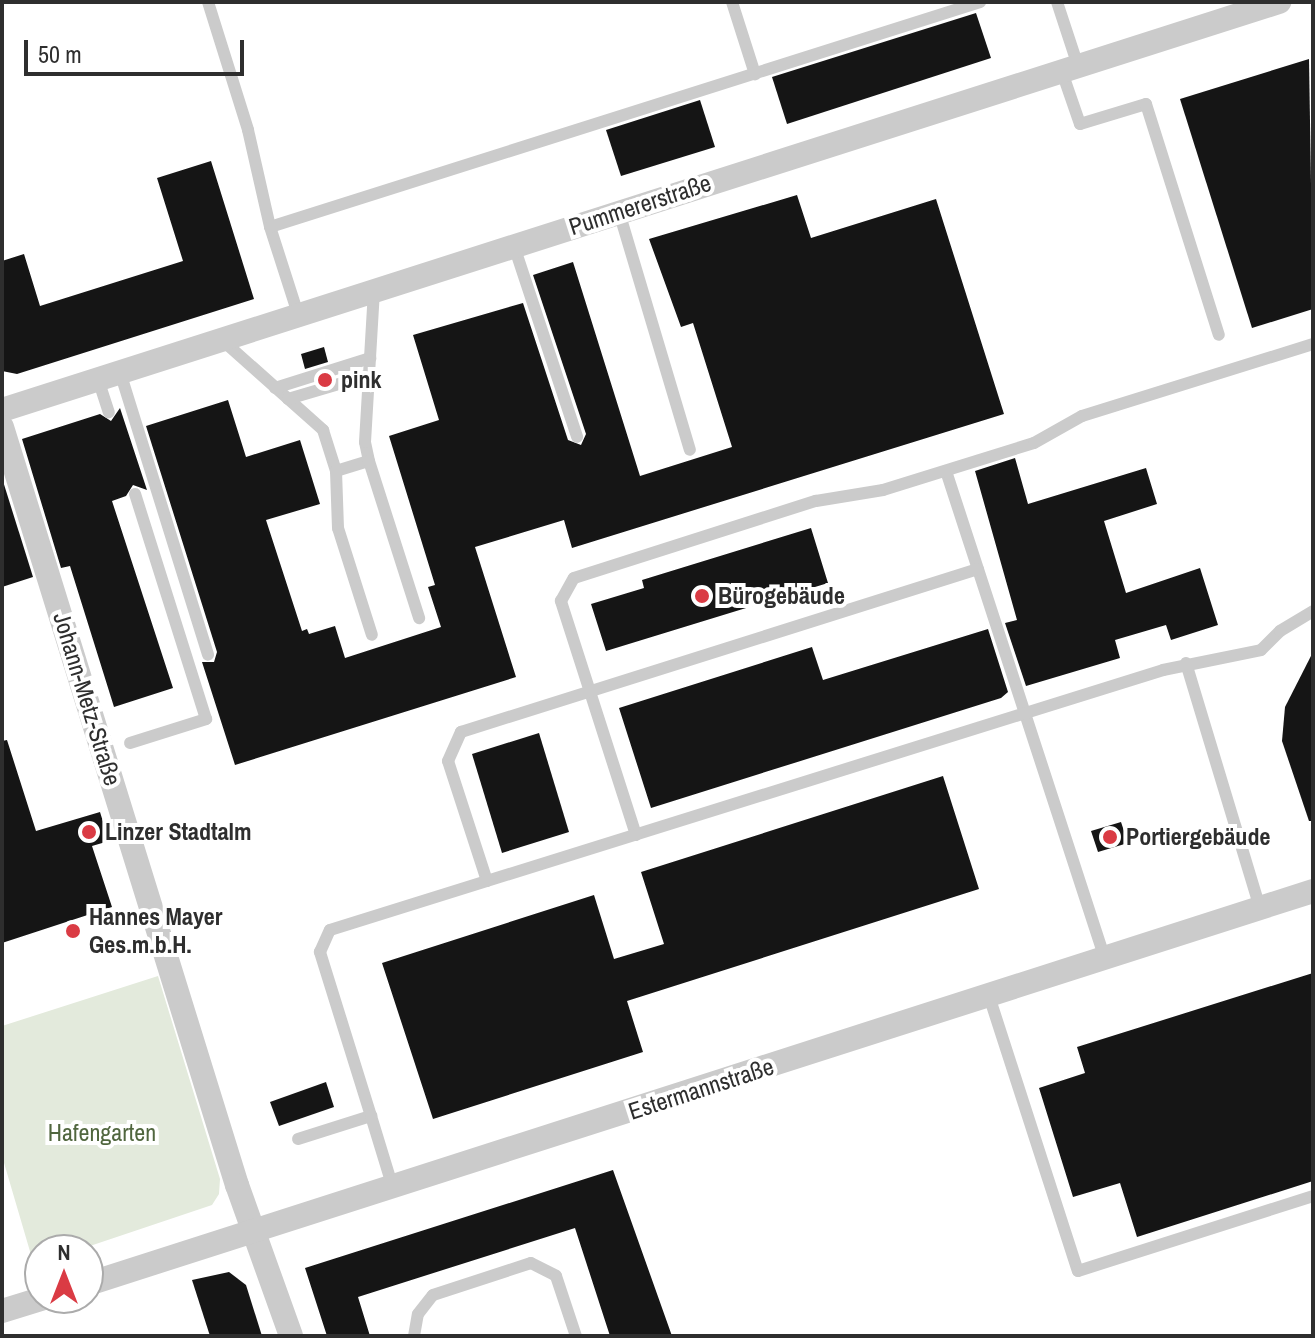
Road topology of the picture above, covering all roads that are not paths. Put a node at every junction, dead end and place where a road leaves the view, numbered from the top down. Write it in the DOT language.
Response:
graph roads {
  1 [pos="208,2"];
  2 [pos="732,2"];
  3 [pos="980,2"];
  4 [pos="1057,2"];
  5 [pos="1279,2"];
  6 [pos="1070,69"];
  7 [pos="755,74"];
  8 [pos="619,212"];
  9 [pos="270,227"];
  10 [pos="514,246"];
  11 [pos="374,291"];
  12 [pos="298,314"];
  13 [pos="1219,335"];
  14 [pos="221,339"];
  15 [pos="1313,344"];
  16 [pos="370,358"];
  17 [pos="109,375"];
  18 [pos="369,375"];
  19 [pos="275,388"];
  20 [pos="288,399"];
  21 [pos="2,410"];
  22 [pos="109,412"];
  23 [pos="2,427"];
  24 [pos="577,437"];
  25 [pos="690,450"];
  26 [pos="369,461"];
  27 [pos="336,471"];
  28 [pos="946,471"];
  29 [pos="135,494"];
  30 [pos="978,569"];
  31 [pos="1313,611"];
  32 [pos="419,618"];
  33 [pos="372,635"];
  34 [pos="208,655"];
  35 [pos="1186,663"];
  36 [pos="591,693"];
  37 [pos="1025,713"];
  38 [pos="130,743"];
  39 [pos="636,835"];
  40 [pos="487,881"];
  41 [pos="1313,891"];
  42 [pos="1260,908"];
  43 [pos="1105,959"];
  44 [pos="989,996"];
  45 [pos="371,1116"];
  46 [pos="298,1139"];
  47 [pos="393,1188"];
  48 [pos="1313,1196"];
  49 [pos="255,1231"];
  50 [pos="104,1279"];
  51 [pos="24,1304"];
  52 [pos="2,1311"];
  53 [pos="291,1336"];
  54 [pos="414,1336"];
  55 [pos="576,1336"];
  1 -- 9 [label="lane"];
  2 -- 7 [label="lane"];
  3 -- 7 [label="lane"];
  4 -- 6 [label="lane"];
  5 -- 6 [label="street, Pummererstraße"];
  6 -- 8 [label="street, Pummererstraße"];
  6 -- 13 [label="lane"];
  7 -- 9 [label="lane"];
  8 -- 10 [label="street, Pummererstraße"];
  8 -- 25 [label="lane"];
  9 -- 12 [label="lane"];
  10 -- 11 [label="street, Pummererstraße"];
  10 -- 24 [label="lane"];
  11 -- 12 [label="street, Pummererstraße"];
  11 -- 16 [label="lane"];
  12 -- 14 [label="street, Pummererstraße"];
  14 -- 17 [label="street, Pummererstraße"];
  14 -- 19 [label="lane"];
  15 -- 28 [label="lane"];
  16 -- 18 [label="lane"];
  16 -- 19 [label="lane"];
  17 -- 21 [label="street, Pummererstraße"];
  17 -- 22 [label="lane"];
  17 -- 34 [label="lane"];
  18 -- 20 [label="lane"];
  18 -- 26 [label="lane"];
  19 -- 20 [label="lane"];
  20 -- 27 [label="lane"];
  23 -- 49 [label="street, Johann-Metz-Straße"];
  26 -- 27 [label="lane"];
  26 -- 32 [label="lane"];
  27 -- 33 [label="lane"];
  28 -- 30 [label="lane"];
  28 -- 36 [label="lane"];
  29 -- 38 [label="lane"];
  30 -- 36 [label="lane"];
  30 -- 37 [label="lane"];
  31 -- 35 [label="lane"];
  35 -- 37 [label="lane"];
  35 -- 42 [label="lane"];
  36 -- 39 [label="lane"];
  36 -- 40 [label="lane"];
  37 -- 39 [label="lane"];
  37 -- 43 [label="lane"];
  39 -- 40 [label="lane"];
  40 -- 45 [label="lane"];
  41 -- 42 [label="street, Estermannstraße"];
  42 -- 43 [label="street, Estermannstraße"];
  43 -- 44 [label="street, Estermannstraße"];
  44 -- 47 [label="street, Estermannstraße"];
  44 -- 48 [label="lane"];
  45 -- 46 [label="lane"];
  45 -- 47 [label="lane"];
  47 -- 49 [label="street, Estermannstraße"];
  49 -- 50 [label="street, Estermannstraße"];
  49 -- 53 [label="street, Johann-Metz-Straße"];
  51 -- 52 [label="street"];
  54 -- 55 [label="lane"];
}
